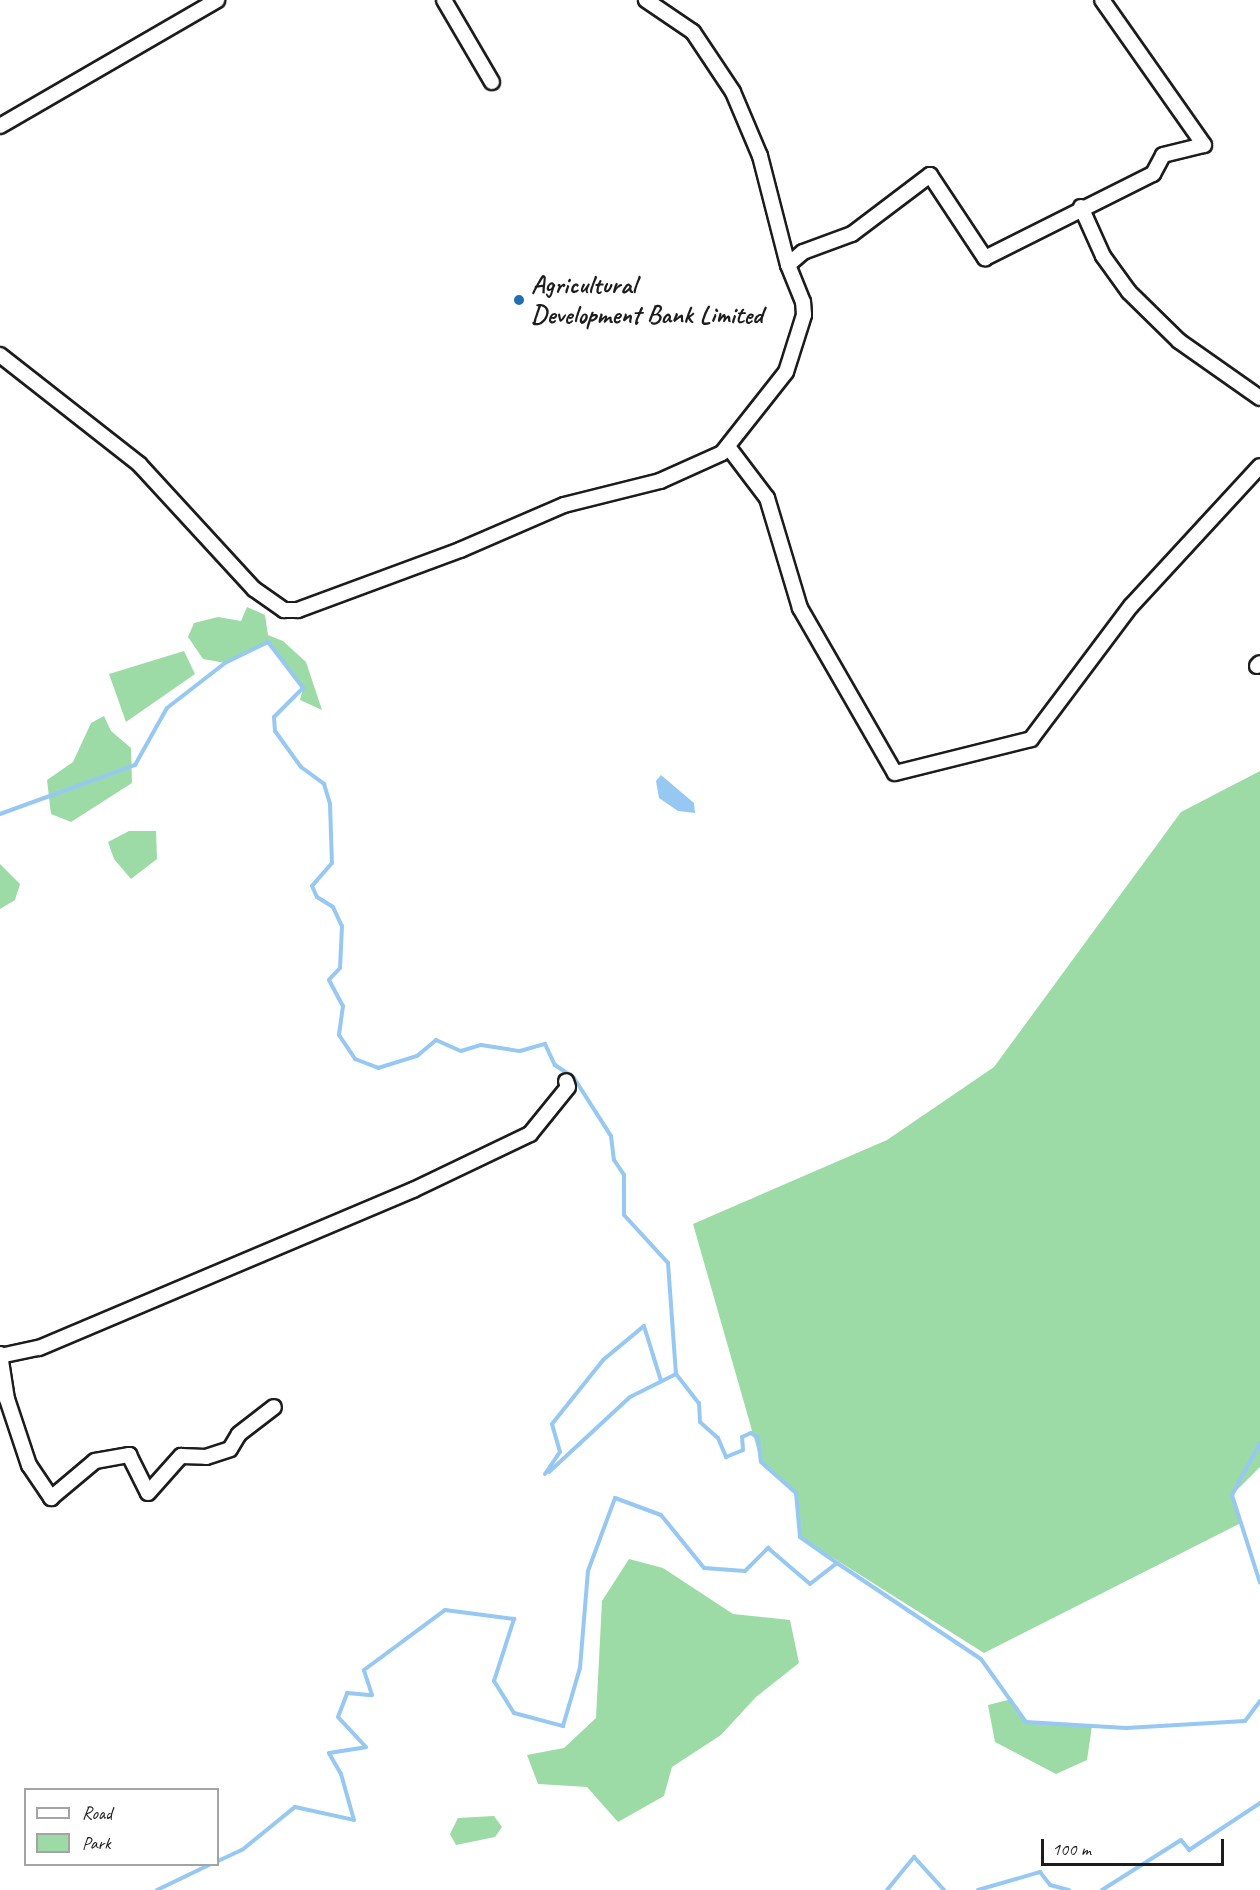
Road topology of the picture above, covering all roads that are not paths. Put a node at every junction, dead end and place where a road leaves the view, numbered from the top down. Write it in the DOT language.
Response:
graph roads {
  1 [pos="217,0"];
  2 [pos="444,0"];
  3 [pos="646,0"];
  4 [pos="1102,0"];
  5 [pos="492,82"];
  6 [pos="0,126"];
  7 [pos="1081,207"];
  8 [pos="788,265"];
  9 [pos="0,356"];
  10 [pos="1260,398"];
  11 [pos="729,448"];
  12 [pos="1260,466"];
  13 [pos="566,1081"];
  14 [pos="0,1355"];
  15 [pos="274,1407"];
  1 -- 6 [label="street"];
  2 -- 5 [label="street"];
  3 -- 8 [label="street"];
  4 -- 7 [label="street"];
  7 -- 8 [label="street"];
  7 -- 10 [label="street"];
  8 -- 11 [label="street"];
  9 -- 11 [label="street"];
  11 -- 12 [label="street"];
  13 -- 14 [label="street"];
  14 -- 15 [label="street"];
}
